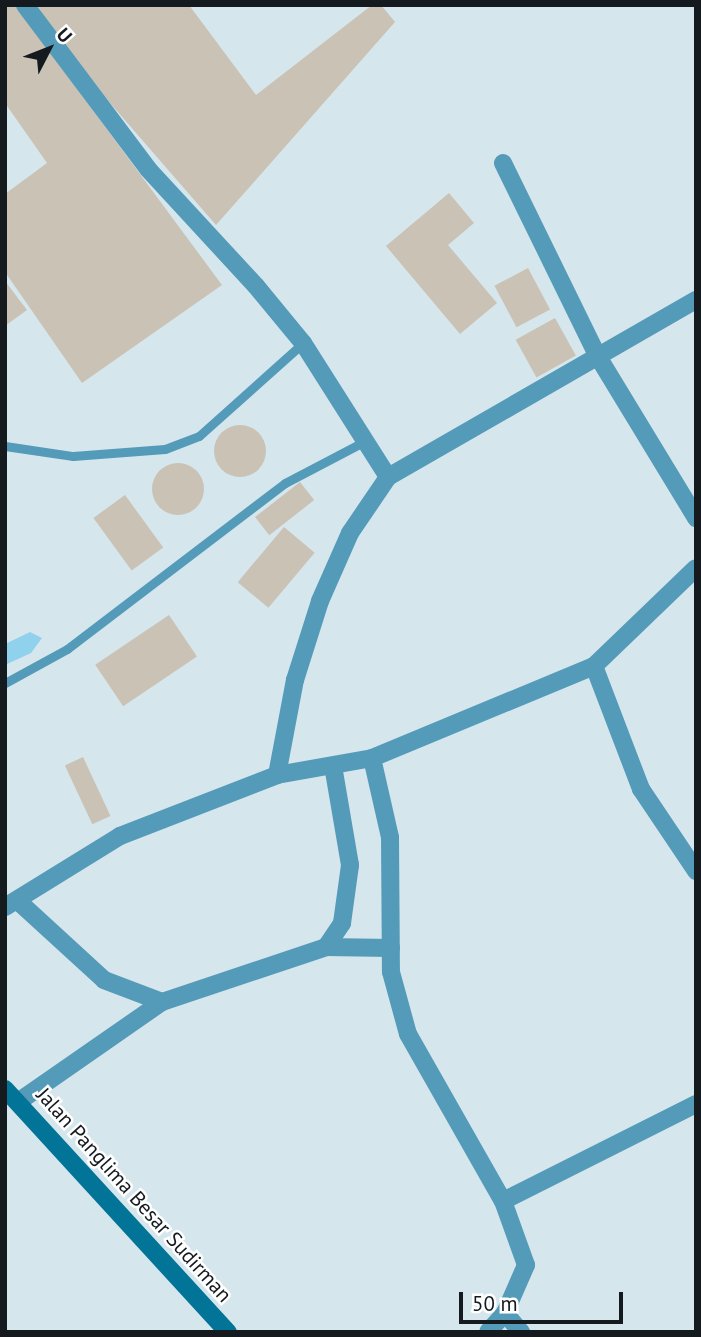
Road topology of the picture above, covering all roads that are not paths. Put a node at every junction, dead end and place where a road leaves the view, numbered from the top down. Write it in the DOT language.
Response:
graph roads {
  1 [pos="24,5"];
  2 [pos="503,163"];
  3 [pos="696,300"];
  4 [pos="303,343"];
  5 [pos="597,355"];
  6 [pos="365,440"];
  7 [pos="5,446"];
  8 [pos="388,477"];
  9 [pos="696,518"];
  10 [pos="696,568"];
  11 [pos="594,666"];
  12 [pos="5,683"];
  13 [pos="372,758"];
  14 [pos="333,766"];
  15 [pos="277,775"];
  16 [pos="696,871"];
  17 [pos="12,905"];
  18 [pos="326,947"];
  19 [pos="391,948"];
  20 [pos="162,1002"];
  21 [pos="12,1095"];
  22 [pos="696,1104"];
  23 [pos="503,1201"];
  24 [pos="505,1313"];
  25 [pos="228,1332"];
  26 [pos="488,1332"];
  27 [pos="521,1332"];
  1 -- 4 [label="street"];
  2 -- 5 [label="street"];
  3 -- 5 [label="street"];
  4 -- 6 [label="street"];
  4 -- 7 [label="lane"];
  5 -- 8 [label="street"];
  5 -- 9 [label="street"];
  6 -- 8 [label="street"];
  6 -- 12 [label="lane"];
  8 -- 15 [label="street"];
  10 -- 11 [label="street"];
  11 -- 13 [label="street"];
  11 -- 16 [label="street"];
  13 -- 14 [label="street"];
  13 -- 19 [label="street"];
  14 -- 15 [label="street"];
  14 -- 18 [label="street"];
  15 -- 17 [label="street"];
  17 -- 20 [label="street"];
  18 -- 19 [label="street"];
  18 -- 20 [label="street"];
  19 -- 23 [label="street"];
  20 -- 21 [label="street"];
  21 -- 25 [label="main road, Jalan Panglima Besar Sudirman"];
  22 -- 23 [label="street"];
  23 -- 24 [label="street"];
  24 -- 26 [label="street"];
  24 -- 27 [label="street"];
}
